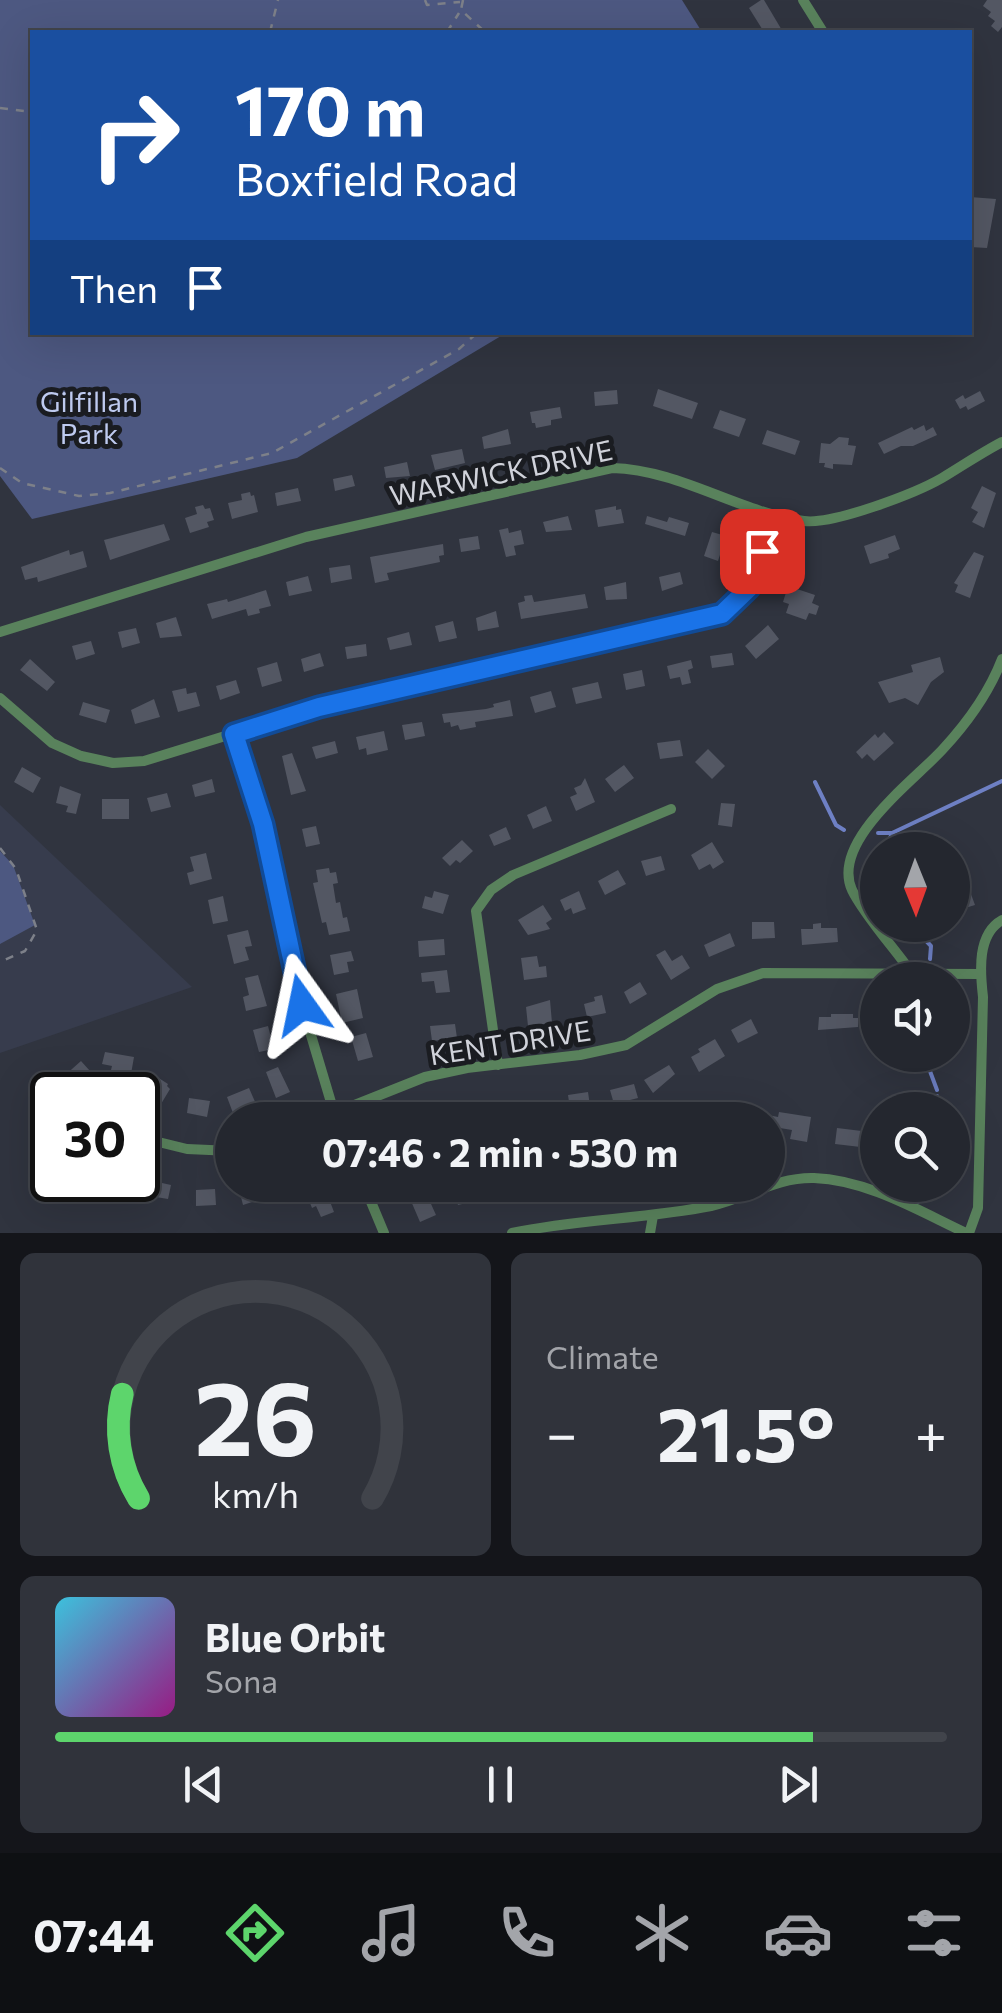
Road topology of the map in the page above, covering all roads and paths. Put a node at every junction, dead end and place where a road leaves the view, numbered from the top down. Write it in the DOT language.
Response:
graph roads {
  1 [pos="278,0"];
  2 [pos="425,0"];
  3 [pos="804,0"];
  4 [pos="463,1"];
  5 [pos="461,10"];
  6 [pos="270,30"];
  7 [pos="448,30"];
  8 [pos="483,30"];
  9 [pos="822,30"];
  10 [pos="0,108"];
  11 [pos="30,112"];
  12 [pos="475,335"];
  13 [pos="1002,442"];
  14 [pos="0,468"];
  15 [pos="776,514"];
  16 [pos="0,632"];
  17 [pos="1002,659"];
  18 [pos="0,698"];
  19 [pos="234,734"];
  20 [pos="672,809"];
  21 [pos="0,848"];
  22 [pos="1002,920"];
  23 [pos="0,962"];
  24 [pos="904,962"];
  25 [pos="860,972"];
  26 [pos="970,974"];
  27 [pos="980,974"];
  28 [pos="498,1065"];
  29 [pos="331,1102"];
  30 [pos="369,1102"];
  31 [pos="160,1142"];
  32 [pos="215,1150"];
  33 [pos="371,1202"];
  34 [pos="653,1216"];
  35 [pos="384,1233"];
  36 [pos="512,1233"];
  37 [pos="650,1233"];
  38 [pos="968,1233"];
  1 -- 6 [label="path"];
  2 -- 4 [label="path"];
  3 -- 9 [label="street"];
  4 -- 5 [label="path"];
  5 -- 7 [label="path"];
  5 -- 8 [label="path"];
  10 -- 11 [label="path"];
  12 -- 14 [label="path"];
  13 -- 15 [label="street, WARWICK DRIVE"];
  15 -- 16 [label="street, WARWICK DRIVE"];
  15 -- 19 [label="street"];
  17 -- 24 [label="street"];
  18 -- 19 [label="street"];
  19 -- 29 [label="street"];
  20 -- 28 [label="street"];
  21 -- 23 [label="path"];
  22 -- 27 [label="street"];
  25 -- 28 [label="street, KENT DRIVE"];
  26 -- 27 [label="street, KENT DRIVE"];
  27 -- 38 [label="street"];
  28 -- 30 [label="street, KENT DRIVE"];
  31 -- 32 [label="street"];
  33 -- 35 [label="street"];
  34 -- 36 [label="street"];
  34 -- 37 [label="street"];
  34 -- 38 [label="street"];
}
